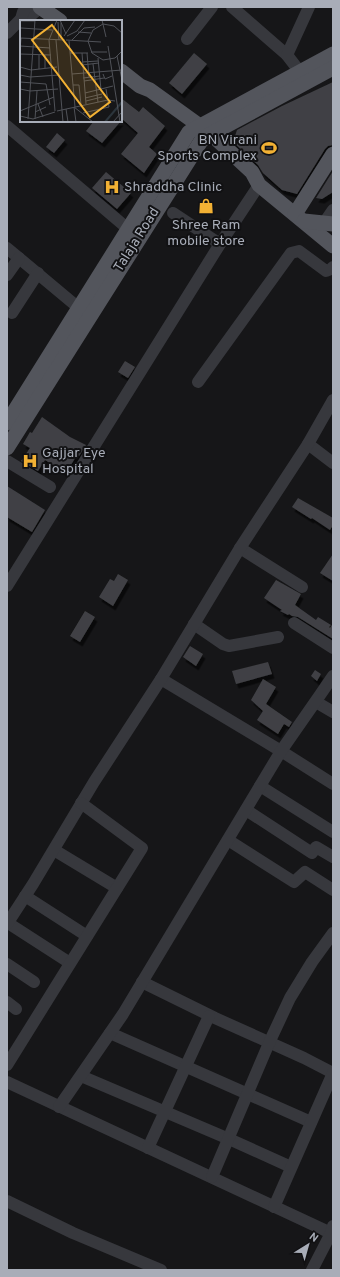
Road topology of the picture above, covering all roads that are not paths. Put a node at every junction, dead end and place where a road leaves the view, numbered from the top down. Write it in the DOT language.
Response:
graph roads {
  1 [pos="212,7"];
  2 [pos="232,7"];
  3 [pos="309,7"];
  4 [pos="45,11"];
  5 [pos="7,33"];
  6 [pos="187,39"];
  7 [pos="333,54"];
  8 [pos="288,55"];
  9 [pos="333,68"];
  10 [pos="122,72"];
  11 [pos="300,72"];
  12 [pos="7,126"];
  13 [pos="200,134"];
  14 [pos="333,154"];
  15 [pos="258,183"];
  16 [pos="333,210"];
  17 [pos="173,213"];
  18 [pos="300,218"];
  19 [pos="328,224"];
  20 [pos="134,234"];
  21 [pos="220,244"];
  22 [pos="333,246"];
  23 [pos="7,248"];
  24 [pos="19,258"];
  25 [pos="333,267"];
  26 [pos="38,273"];
  27 [pos="7,275"];
  28 [pos="84,312"];
  29 [pos="12,313"];
  30 [pos="198,382"];
  31 [pos="333,400"];
  32 [pos="7,423"];
  33 [pos="308,444"];
  34 [pos="7,448"];
  35 [pos="7,461"];
  36 [pos="333,463"];
  37 [pos="50,487"];
  38 [pos="240,548"];
  39 [pos="8,584"];
  40 [pos="302,587"];
  41 [pos="294,623"];
  42 [pos="194,624"];
  43 [pos="278,637"];
  44 [pos="333,648"];
  45 [pos="333,676"];
  46 [pos="161,678"];
  47 [pos="316,702"];
  48 [pos="333,712"];
  49 [pos="280,751"];
  50 [pos="333,784"];
  51 [pos="260,786"];
  52 [pos="81,803"];
  53 [pos="246,810"];
  54 [pos="332,828"];
  55 [pos="228,840"];
  56 [pos="317,847"];
  57 [pos="54,850"];
  58 [pos="333,857"];
  59 [pos="117,888"];
  60 [pos="333,890"];
  61 [pos="25,896"];
  62 [pos="8,924"];
  63 [pos="333,933"];
  64 [pos="87,936"];
  65 [pos="7,964"];
  66 [pos="70,964"];
  67 [pos="34,982"];
  68 [pos="142,982"];
  69 [pos="209,1016"];
  70 [pos="110,1033"];
  71 [pos="269,1043"];
  72 [pos="7,1065"];
  73 [pos="186,1067"];
  74 [pos="333,1073"];
  75 [pos="81,1076"];
  76 [pos="7,1082"];
  77 [pos="248,1094"];
  78 [pos="59,1107"];
  79 [pos="165,1111"];
  80 [pos="311,1122"];
  81 [pos="229,1139"];
  82 [pos="148,1148"];
  83 [pos="291,1167"];
  84 [pos="212,1177"];
  85 [pos="7,1201"];
  86 [pos="274,1207"];
  87 [pos="332,1231"];
  88 [pos="161,1270"];
  89 [pos="312,1270"];
  1 -- 6 [label="street"];
  2 -- 8 [label="street"];
  3 -- 8 [label="street"];
  4 -- 5 [label="street"];
  7 -- 11 [label="main road, Talaja Road"];
  8 -- 11 [label="street"];
  9 -- 13 [label="main road, Talaja Road"];
  10 -- 13 [label="main road"];
  11 -- 13 [label="main road, Talaja Road"];
  12 -- 20 [label="street"];
  13 -- 15 [label="main road"];
  13 -- 20 [label="main road, Talaja Road"];
  14 -- 18 [label="main road"];
  15 -- 18 [label="main road"];
  15 -- 21 [label="street"];
  16 -- 19 [label="street"];
  17 -- 21 [label="street"];
  18 -- 19 [label="main road"];
  18 -- 22 [label="main road"];
  20 -- 28 [label="main road, Talaja Road"];
  21 -- 39 [label="street"];
  23 -- 24 [label="street"];
  24 -- 26 [label="street"];
  24 -- 27 [label="street"];
  25 -- 30 [label="street"];
  26 -- 28 [label="street"];
  26 -- 29 [label="street"];
  28 -- 32 [label="main road, Talaja Road"];
  28 -- 34 [label="main road, Talaja Road"];
  31 -- 33 [label="street"];
  33 -- 36 [label="street"];
  33 -- 38 [label="street"];
  35 -- 37 [label="street"];
  38 -- 40 [label="street"];
  38 -- 42 [label="street"];
  41 -- 44 [label="street"];
  42 -- 43 [label="street"];
  42 -- 46 [label="street"];
  45 -- 47 [label="street"];
  46 -- 49 [label="street"];
  46 -- 52 [label="street"];
  47 -- 48 [label="street"];
  47 -- 49 [label="street"];
  49 -- 50 [label="street"];
  49 -- 51 [label="street"];
  51 -- 53 [label="street"];
  51 -- 54 [label="street"];
  52 -- 57 [label="street"];
  52 -- 59 [label="street"];
  53 -- 55 [label="street"];
  53 -- 56 [label="street"];
  54 -- 56 [label="street"];
  55 -- 60 [label="street"];
  55 -- 68 [label="street"];
  56 -- 58 [label="street"];
  57 -- 59 [label="street"];
  57 -- 61 [label="street"];
  59 -- 64 [label="street"];
  61 -- 62 [label="street"];
  61 -- 64 [label="street"];
  62 -- 66 [label="street"];
  63 -- 71 [label="street"];
  64 -- 66 [label="street"];
  65 -- 67 [label="street"];
  66 -- 72 [label="street"];
  68 -- 69 [label="street"];
  68 -- 70 [label="street"];
  69 -- 71 [label="street"];
  69 -- 73 [label="street"];
  70 -- 73 [label="street"];
  70 -- 75 [label="street"];
  71 -- 74 [label="street"];
  71 -- 77 [label="street"];
  73 -- 77 [label="street"];
  73 -- 79 [label="street"];
  74 -- 80 [label="street"];
  75 -- 78 [label="street"];
  75 -- 79 [label="street"];
  76 -- 78 [label="street"];
  77 -- 80 [label="street"];
  77 -- 81 [label="street"];
  78 -- 82 [label="street"];
  79 -- 81 [label="street"];
  79 -- 82 [label="street"];
  80 -- 83 [label="street"];
  81 -- 83 [label="street"];
  81 -- 84 [label="street"];
  82 -- 84 [label="street"];
  83 -- 86 [label="street"];
  84 -- 86 [label="street"];
  85 -- 88 [label="street"];
  86 -- 87 [label="street"];
  87 -- 89 [label="street"];
}
